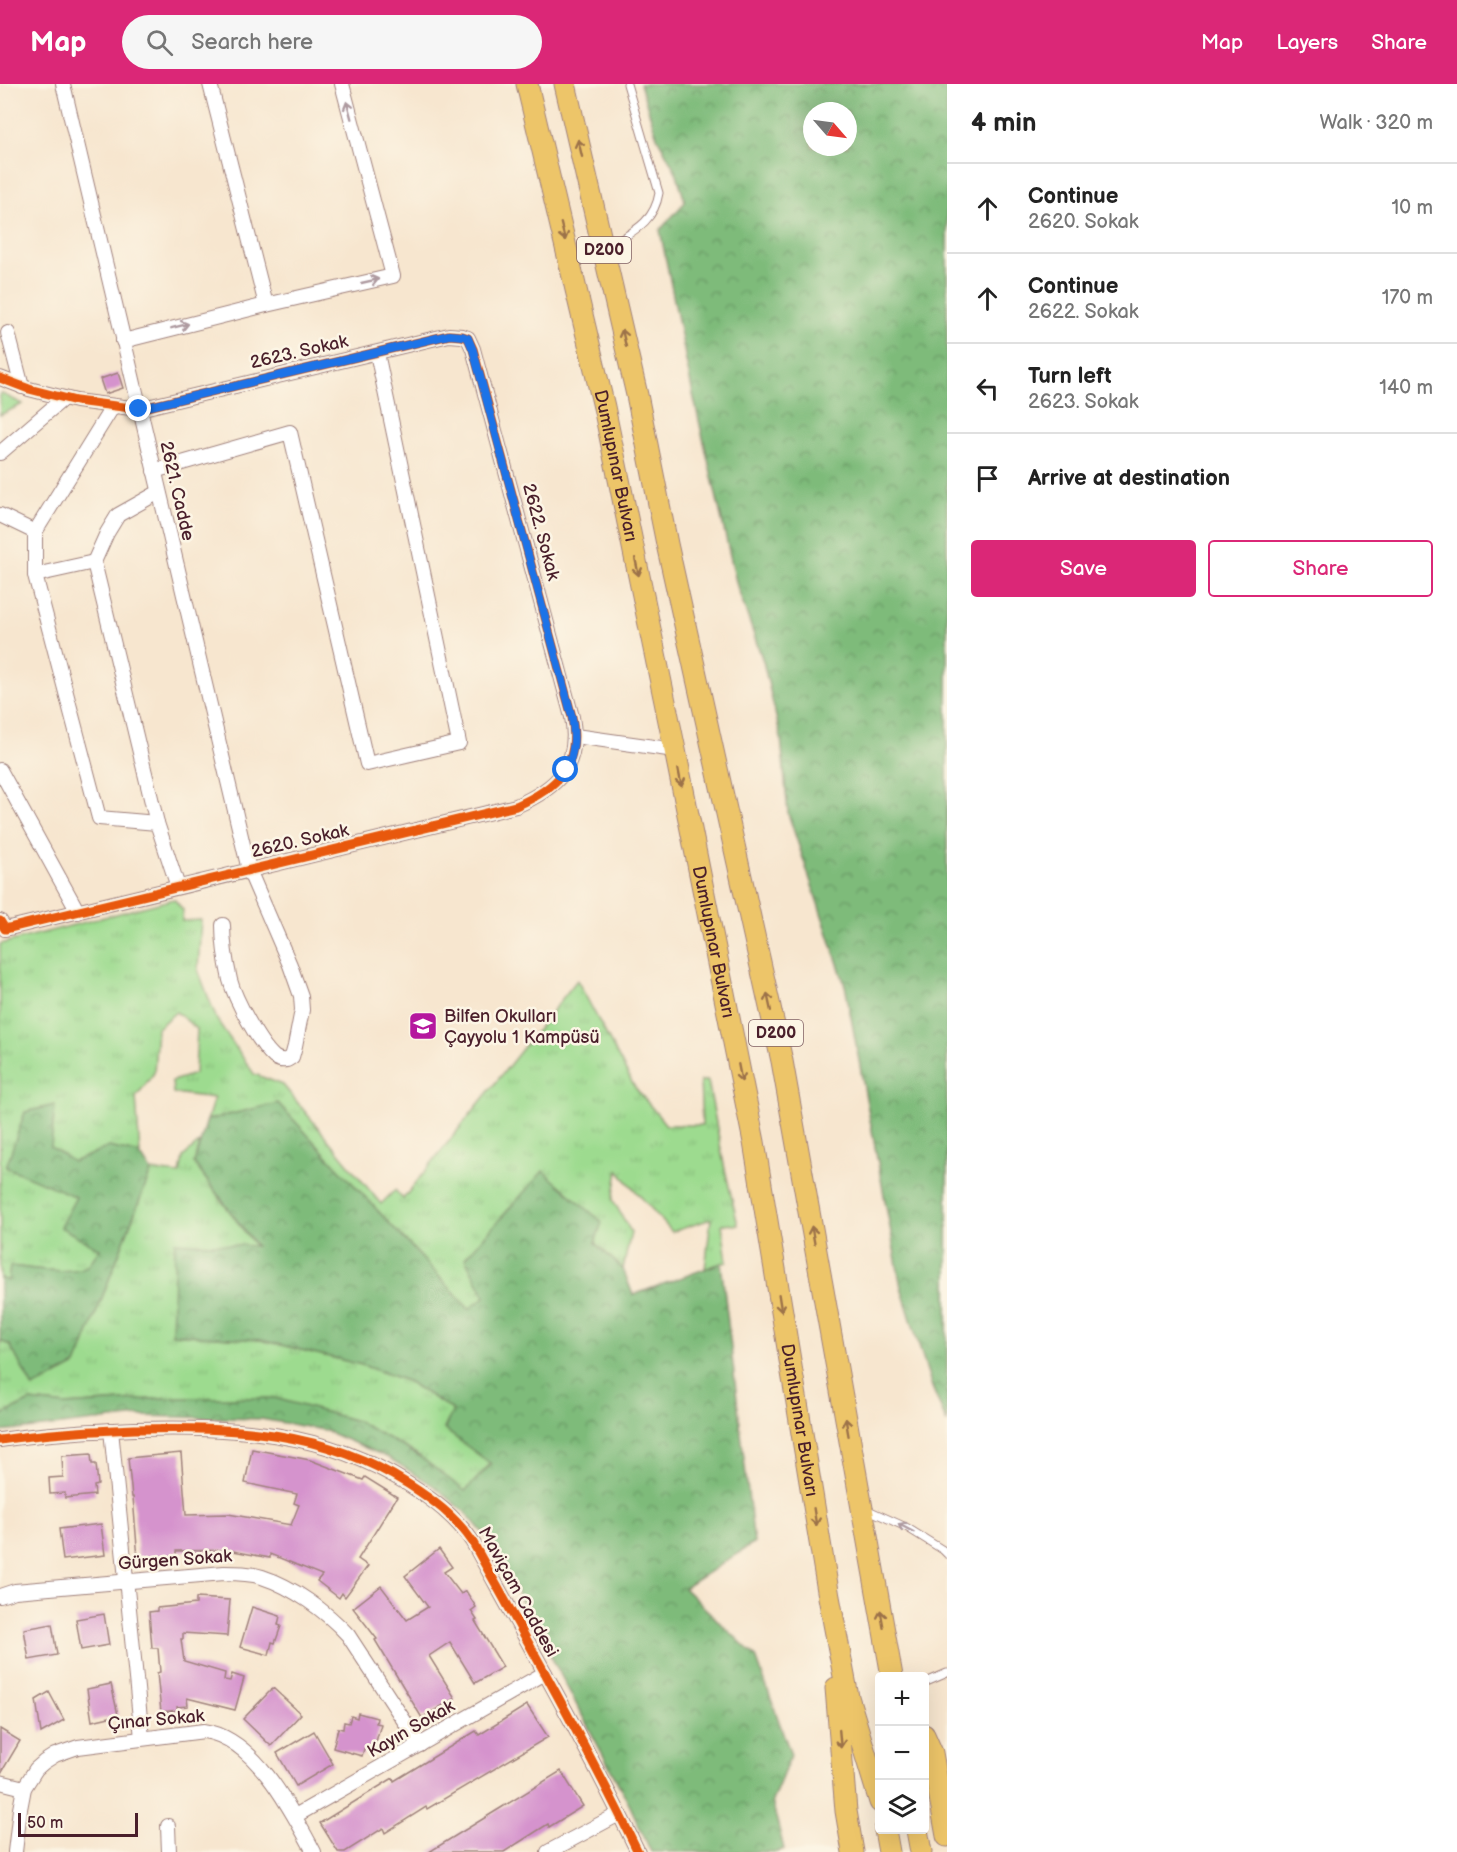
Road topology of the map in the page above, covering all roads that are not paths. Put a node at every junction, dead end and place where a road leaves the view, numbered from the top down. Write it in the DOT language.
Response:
graph roads {
  1 [pos="63,84"];
  2 [pos="210,84"];
  3 [pos="342,84"];
  4 [pos="515,84"];
  5 [pos="527,84"];
  6 [pos="565,84"];
  7 [pos="627,84"];
  8 [pos="570,94"];
  9 [pos="534,114"];
  10 [pos="604,250"];
  11 [pos="266,304"];
  12 [pos="8,333"];
  13 [pos="468,338"];
  14 [pos="123,341"];
  15 [pos="377,352"];
  16 [pos="0,378"];
  17 [pos="22,387"];
  18 [pos="64,398"];
  19 [pos="113,406"];
  20 [pos="139,409"];
  21 [pos="0,453"];
  22 [pos="154,471"];
  23 [pos="159,492"];
  24 [pos="0,515"];
  25 [pos="35,532"];
  26 [pos="94,562"];
  27 [pos="35,575"];
  28 [pos="574,736"];
  29 [pos="675,750"];
  30 [pos="0,770"];
  31 [pos="157,823"];
  32 [pos="249,870"];
  33 [pos="178,887"];
  34 [pos="78,912"];
  35 [pos="0,921"];
  36 [pos="223,925"];
  37 [pos="111,1430"];
  38 [pos="0,1440"];
  39 [pos="862,1507"];
  40 [pos="947,1554"];
  41 [pos="127,1582"];
  42 [pos="0,1596"];
  43 [pos="829,1597"];
  44 [pos="891,1672"];
  45 [pos="947,1672"];
  46 [pos="545,1673"];
  47 [pos="929,1681"];
  48 [pos="142,1738"];
  49 [pos="420,1745"];
  50 [pos="929,1746"];
  51 [pos="0,1782"];
  52 [pos="24,1788"];
  53 [pos="875,1788"];
  54 [pos="943,1792"];
  55 [pos="619,1814"];
  56 [pos="295,1816"];
  57 [pos="168,1826"];
  58 [pos="886,1834"];
  59 [pos="918,1834"];
  60 [pos="947,1836"];
  61 [pos="15,1852"];
  62 [pos="169,1852"];
  63 [pos="314,1852"];
  64 [pos="548,1852"];
  65 [pos="638,1852"];
  66 [pos="853,1852"];
  67 [pos="888,1852"];
  68 [pos="921,1852"];
  1 -- 14 [label="street, 2621. Cadde"];
  2 -- 11 [label="street"];
  11 -- 3 [label="street, one-way"];
  4 -- 9 [label="highway"];
  5 -- 9 [label="highway, Dumlupınar Bulvarı / D200"];
  6 -- 8 [label="highway, Dumlupınar Bulvarı / D200"];
  7 -- 10 [label="lane"];
  10 -- 8 [label="highway, Dumlupınar Bulvarı / D200, one-way"];
  9 -- 29 [label="highway, Dumlupınar Bulvarı / D200, one-way"];
  39 -- 10 [label="highway, Dumlupınar Bulvarı / D200, one-way"];
  14 -- 11 [label="street, one-way"];
  12 -- 17 [label="street"];
  13 -- 15 [label="street, 2623. Sokak"];
  13 -- 28 [label="street, 2622. Sokak"];
  14 -- 20 [label="street, 2621. Cadde"];
  15 -- 20 [label="street, 2623. Sokak"];
  15 -- 22 [label="street"];
  16 -- 17 [label="street"];
  17 -- 18 [label="street"];
  18 -- 19 [label="street"];
  18 -- 21 [label="street"];
  19 -- 20 [label="street"];
  19 -- 25 [label="street"];
  20 -- 22 [label="street, 2621. Cadde"];
  22 -- 23 [label="street, 2621. Cadde"];
  23 -- 26 [label="street"];
  23 -- 32 [label="street, 2621. Cadde"];
  24 -- 25 [label="street"];
  25 -- 27 [label="street"];
  26 -- 27 [label="street"];
  26 -- 31 [label="street"];
  27 -- 31 [label="street"];
  28 -- 29 [label="street"];
  28 -- 32 [label="street, 2620. Sokak"];
  29 -- 43 [label="highway, Dumlupınar Bulvarı / D200, one-way"];
  30 -- 34 [label="street"];
  31 -- 33 [label="street"];
  32 -- 33 [label="street, 2620. Sokak"];
  32 -- 36 [label="street, 2621. Cadde"];
  33 -- 34 [label="street, 2620. Sokak"];
  34 -- 35 [label="street, 2620. Sokak"];
  37 -- 38 [label="street, Maviçam Caddesi"];
  37 -- 41 [label="street"];
  37 -- 46 [label="street, Maviçam Caddesi"];
  40 -- 39 [label="lane, one-way"];
  44 -- 39 [label="highway, Dumlupınar Bulvarı / D200, one-way"];
  41 -- 42 [label="street, Gürgen Sokak"];
  41 -- 48 [label="street"];
  41 -- 49 [label="street, Gürgen Sokak"];
  43 -- 53 [label="highway, Dumlupınar Bulvarı / D200"];
  43 -- 66 [label="highway, one-way"];
  45 -- 47 [label="lane"];
  46 -- 49 [label="street, Kayın Sokak"];
  46 -- 55 [label="street, Maviçam Caddesi"];
  48 -- 52 [label="street, Çınar Sokak"];
  48 -- 56 [label="street, Çınar Sokak"];
  49 -- 56 [label="street, Kayın Sokak"];
  50 -- 54 [label="highway"];
  51 -- 52 [label="street"];
  52 -- 61 [label="street, Çınar Sokak"];
  54 -- 60 [label="highway"];
  55 -- 64 [label="street"];
  55 -- 65 [label="street, Maviçam Caddesi"];
  56 -- 63 [label="street, Çınar Sokak"];
  57 -- 62 [label="street"];
  58 -- 67 [label="highway"];
  59 -- 68 [label="highway"];
}
